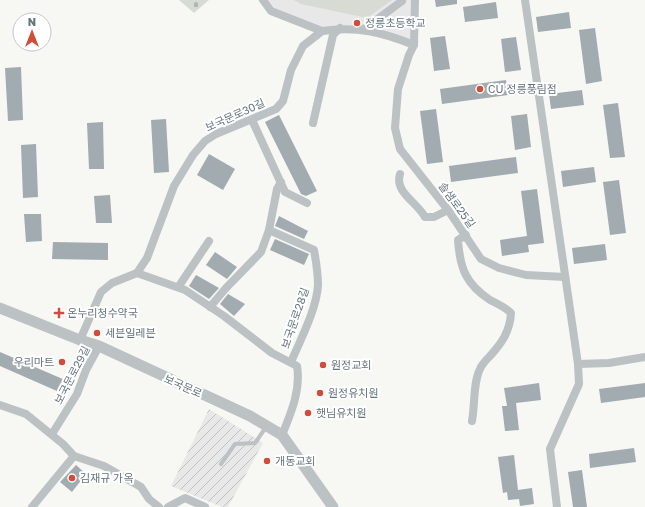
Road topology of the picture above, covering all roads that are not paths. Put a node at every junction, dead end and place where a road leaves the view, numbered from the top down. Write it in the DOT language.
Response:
graph roads {
  1 [pos="263,0"];
  2 [pos="415,0"];
  3 [pos="525,0"];
  4 [pos="402,1"];
  5 [pos="340,28"];
  6 [pos="364,29"];
  7 [pos="322,31"];
  8 [pos="414,45"];
  9 [pos="252,120"];
  10 [pos="313,123"];
  11 [pos="400,174"];
  12 [pos="281,182"];
  13 [pos="307,203"];
  14 [pos="448,210"];
  15 [pos="269,230"];
  16 [pos="466,235"];
  17 [pos="209,241"];
  18 [pos="137,273"];
  19 [pos="565,277"];
  20 [pos="179,286"];
  21 [pos="210,307"];
  22 [pos="0,308"];
  23 [pos="80,340"];
  24 [pos="99,346"];
  25 [pos="645,357"];
  26 [pos="291,362"];
  27 [pos="578,364"];
  28 [pos="0,405"];
  29 [pos="472,421"];
  30 [pos="267,425"];
  31 [pos="52,434"];
  32 [pos="282,435"];
  33 [pos="74,456"];
  34 [pos="221,464"];
  35 [pos="32,507"];
  36 [pos="159,507"];
  37 [pos="168,507"];
  38 [pos="205,507"];
  39 [pos="333,507"];
  40 [pos="557,507"];
  1 -- 7 [label="street"];
  2 -- 8 [label="street, 솔샘로25길"];
  3 -- 19 [label="street"];
  4 -- 6 [label="street"];
  5 -- 6 [label="street"];
  5 -- 7 [label="street"];
  5 -- 10 [label="street"];
  6 -- 8 [label="street"];
  7 -- 9 [label="street, 보국문로30길"];
  8 -- 14 [label="street, 솔샘로25길"];
  9 -- 12 [label="street"];
  9 -- 18 [label="street, 보국문로30길"];
  11 -- 14 [label="street"];
  12 -- 13 [label="street"];
  12 -- 15 [label="street"];
  14 -- 16 [label="street, 솔샘로25길"];
  15 -- 21 [label="street"];
  15 -- 26 [label="street, 보국문로28길"];
  16 -- 19 [label="street, 솔샘로25길"];
  16 -- 29 [label="street"];
  17 -- 20 [label="street"];
  18 -- 20 [label="street"];
  18 -- 23 [label="street"];
  19 -- 27 [label="street"];
  20 -- 21 [label="street"];
  21 -- 26 [label="street"];
  22 -- 23 [label="street, 보국문로"];
  23 -- 24 [label="street, 보국문로"];
  24 -- 30 [label="street, 보국문로"];
  24 -- 31 [label="street, 보국문로29길"];
  25 -- 27 [label="street"];
  26 -- 32 [label="street, 보국문로28길"];
  27 -- 40 [label="street"];
  28 -- 31 [label="street"];
  30 -- 32 [label="street, 보국문로"];
  30 -- 34 [label="lane"];
  31 -- 33 [label="street"];
  32 -- 39 [label="street, 보국문로"];
  33 -- 35 [label="street"];
  33 -- 36 [label="street"];
  37 -- 38 [label="street"];
}
